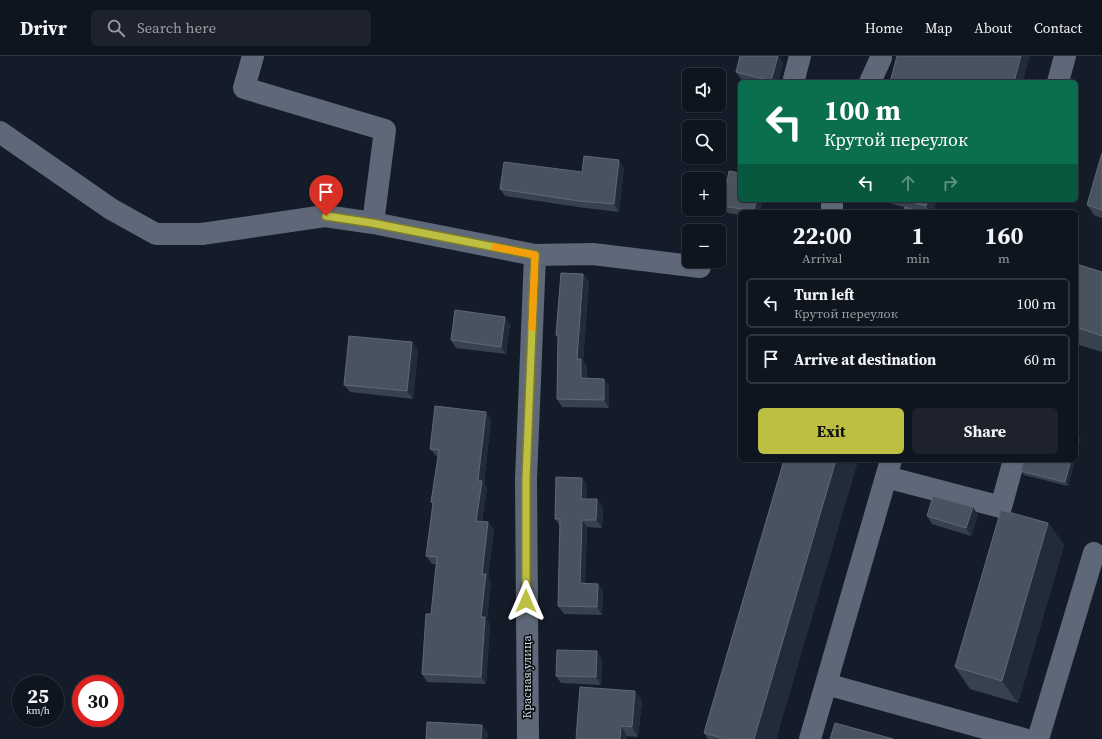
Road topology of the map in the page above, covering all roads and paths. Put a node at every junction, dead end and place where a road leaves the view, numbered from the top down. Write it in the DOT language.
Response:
graph roads {
  1 [pos="253,56"];
  2 [pos="800,56"];
  3 [pos="881,56"];
  4 [pos="1065,56"];
  5 [pos="794,79"];
  6 [pos="871,80"];
  7 [pos="1059,80"];
  8 [pos="0,132"];
  9 [pos="372,223"];
  10 [pos="535,255"];
  11 [pos="682,265"];
  12 [pos="1013,462"];
  13 [pos="888,468"];
  14 [pos="1094,553"];
  15 [pos="826,684"];
  16 [pos="528,739"];
  17 [pos="810,739"];
  18 [pos="1024,739"];
  19 [pos="1038,739"];
  1 -- 9 [label="street"];
  2 -- 5 [label="street"];
  3 -- 6 [label="street"];
  4 -- 7 [label="street"];
  8 -- 9 [label="street"];
  9 -- 10 [label="street"];
  10 -- 11 [label="street"];
  10 -- 16 [label="street, Красная улица"];
  12 -- 13 [label="street"];
  13 -- 15 [label="street"];
  14 -- 19 [label="street"];
  15 -- 17 [label="street"];
  15 -- 18 [label="street"];
}
